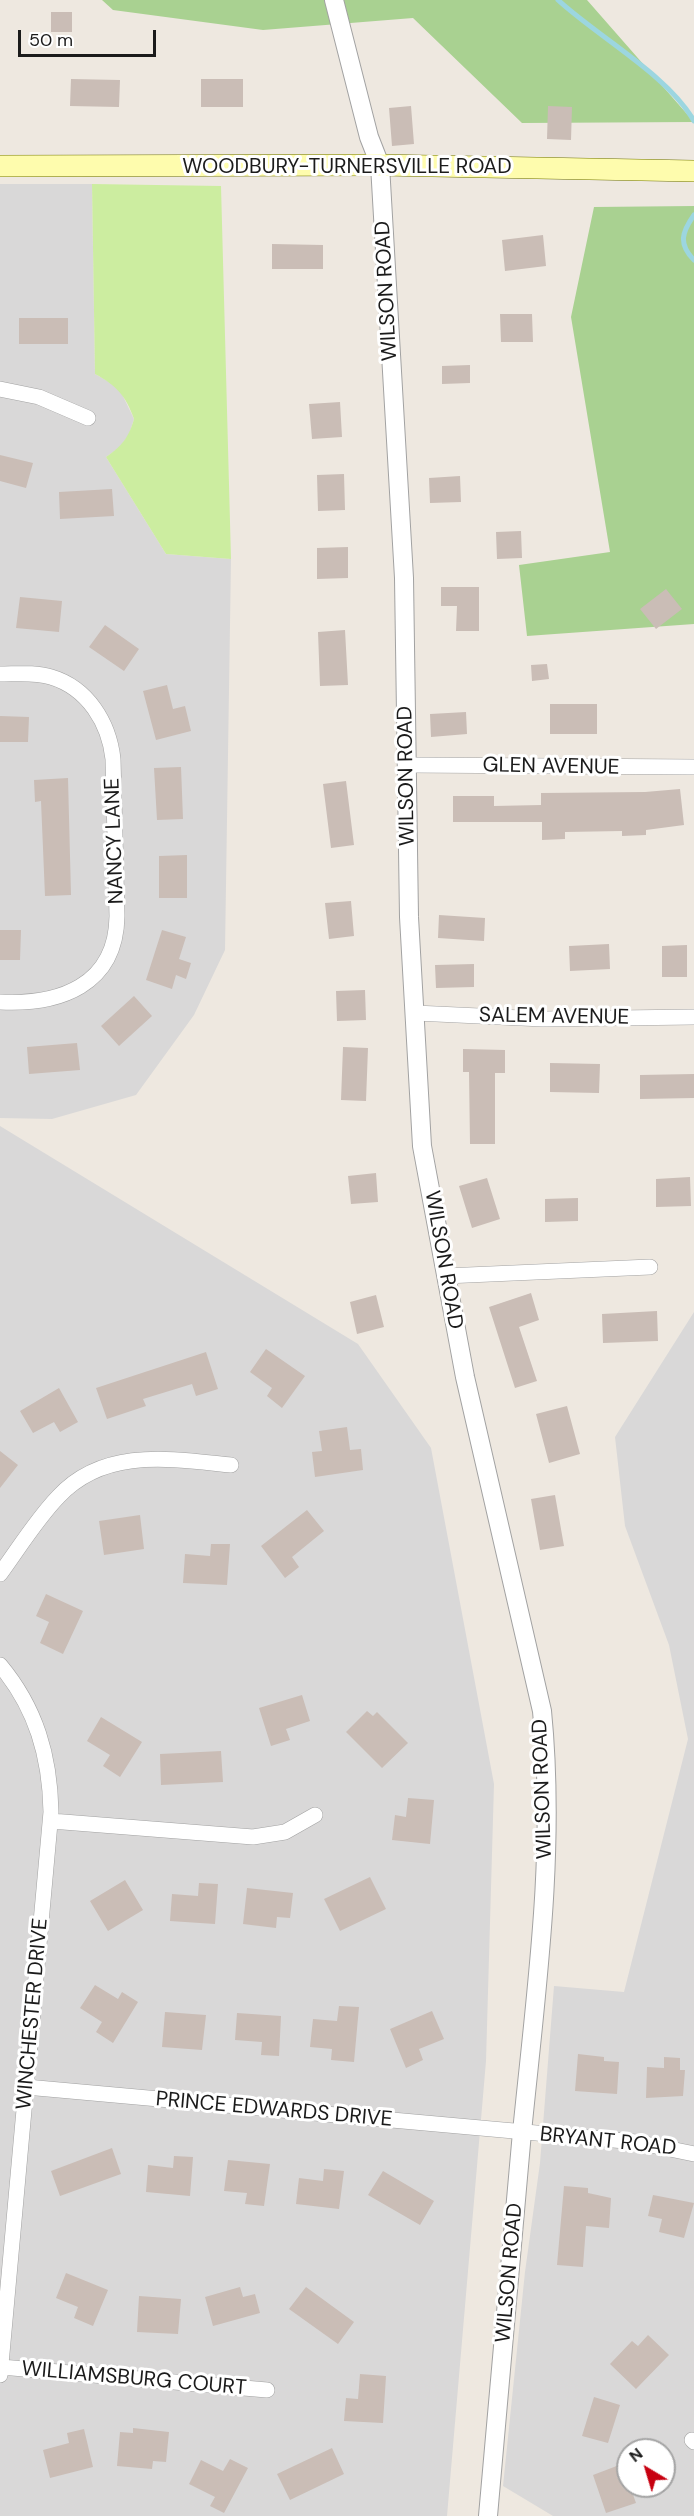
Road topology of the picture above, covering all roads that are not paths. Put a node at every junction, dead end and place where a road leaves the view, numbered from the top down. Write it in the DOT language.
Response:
graph roads {
  1 [pos="334,0"];
  2 [pos="380,165"];
  3 [pos="0,166"];
  4 [pos="693,171"];
  5 [pos="0,389"];
  6 [pos="87,418"];
  7 [pos="0,674"];
  8 [pos="408,765"];
  9 [pos="694,766"];
  10 [pos="0,1002"];
  11 [pos="415,1013"];
  12 [pos="694,1017"];
  13 [pos="650,1267"];
  14 [pos="446,1276"];
  15 [pos="231,1465"];
  16 [pos="0,1574"];
  17 [pos="0,1665"];
  18 [pos="315,1815"];
  19 [pos="51,1821"];
  20 [pos="26,2087"];
  21 [pos="522,2133"];
  22 [pos="694,2154"];
  23 [pos="1,2367"];
  24 [pos="0,2375"];
  25 [pos="267,2390"];
  26 [pos="488,2516"];
  1 -- 2 [label="street, WILSON ROAD"];
  2 -- 3 [label="main road, WOODBURY-TURNERSVILLE ROAD"];
  2 -- 4 [label="main road, WOODBURY-TURNERSVILLE ROAD"];
  2 -- 8 [label="street, WILSON ROAD"];
  5 -- 6 [label="street"];
  7 -- 10 [label="street, NANCY LANE"];
  8 -- 9 [label="street, GLEN AVENUE"];
  8 -- 11 [label="street, WILSON ROAD"];
  11 -- 12 [label="street, SALEM AVENUE"];
  11 -- 14 [label="street, WILSON ROAD"];
  13 -- 14 [label="street"];
  14 -- 21 [label="street, WILSON ROAD"];
  15 -- 16 [label="street"];
  17 -- 19 [label="street, WINCHESTER DRIVE"];
  18 -- 19 [label="street"];
  19 -- 20 [label="street, WINCHESTER DRIVE"];
  20 -- 21 [label="street, PRINCE EDWARDS DRIVE"];
  20 -- 23 [label="street, WINCHESTER DRIVE"];
  21 -- 22 [label="street, BRYANT ROAD"];
  21 -- 26 [label="street, WILSON ROAD"];
  23 -- 24 [label="street, WINCHESTER DRIVE"];
  23 -- 25 [label="street, WILLIAMSBURG COURT"];
}
